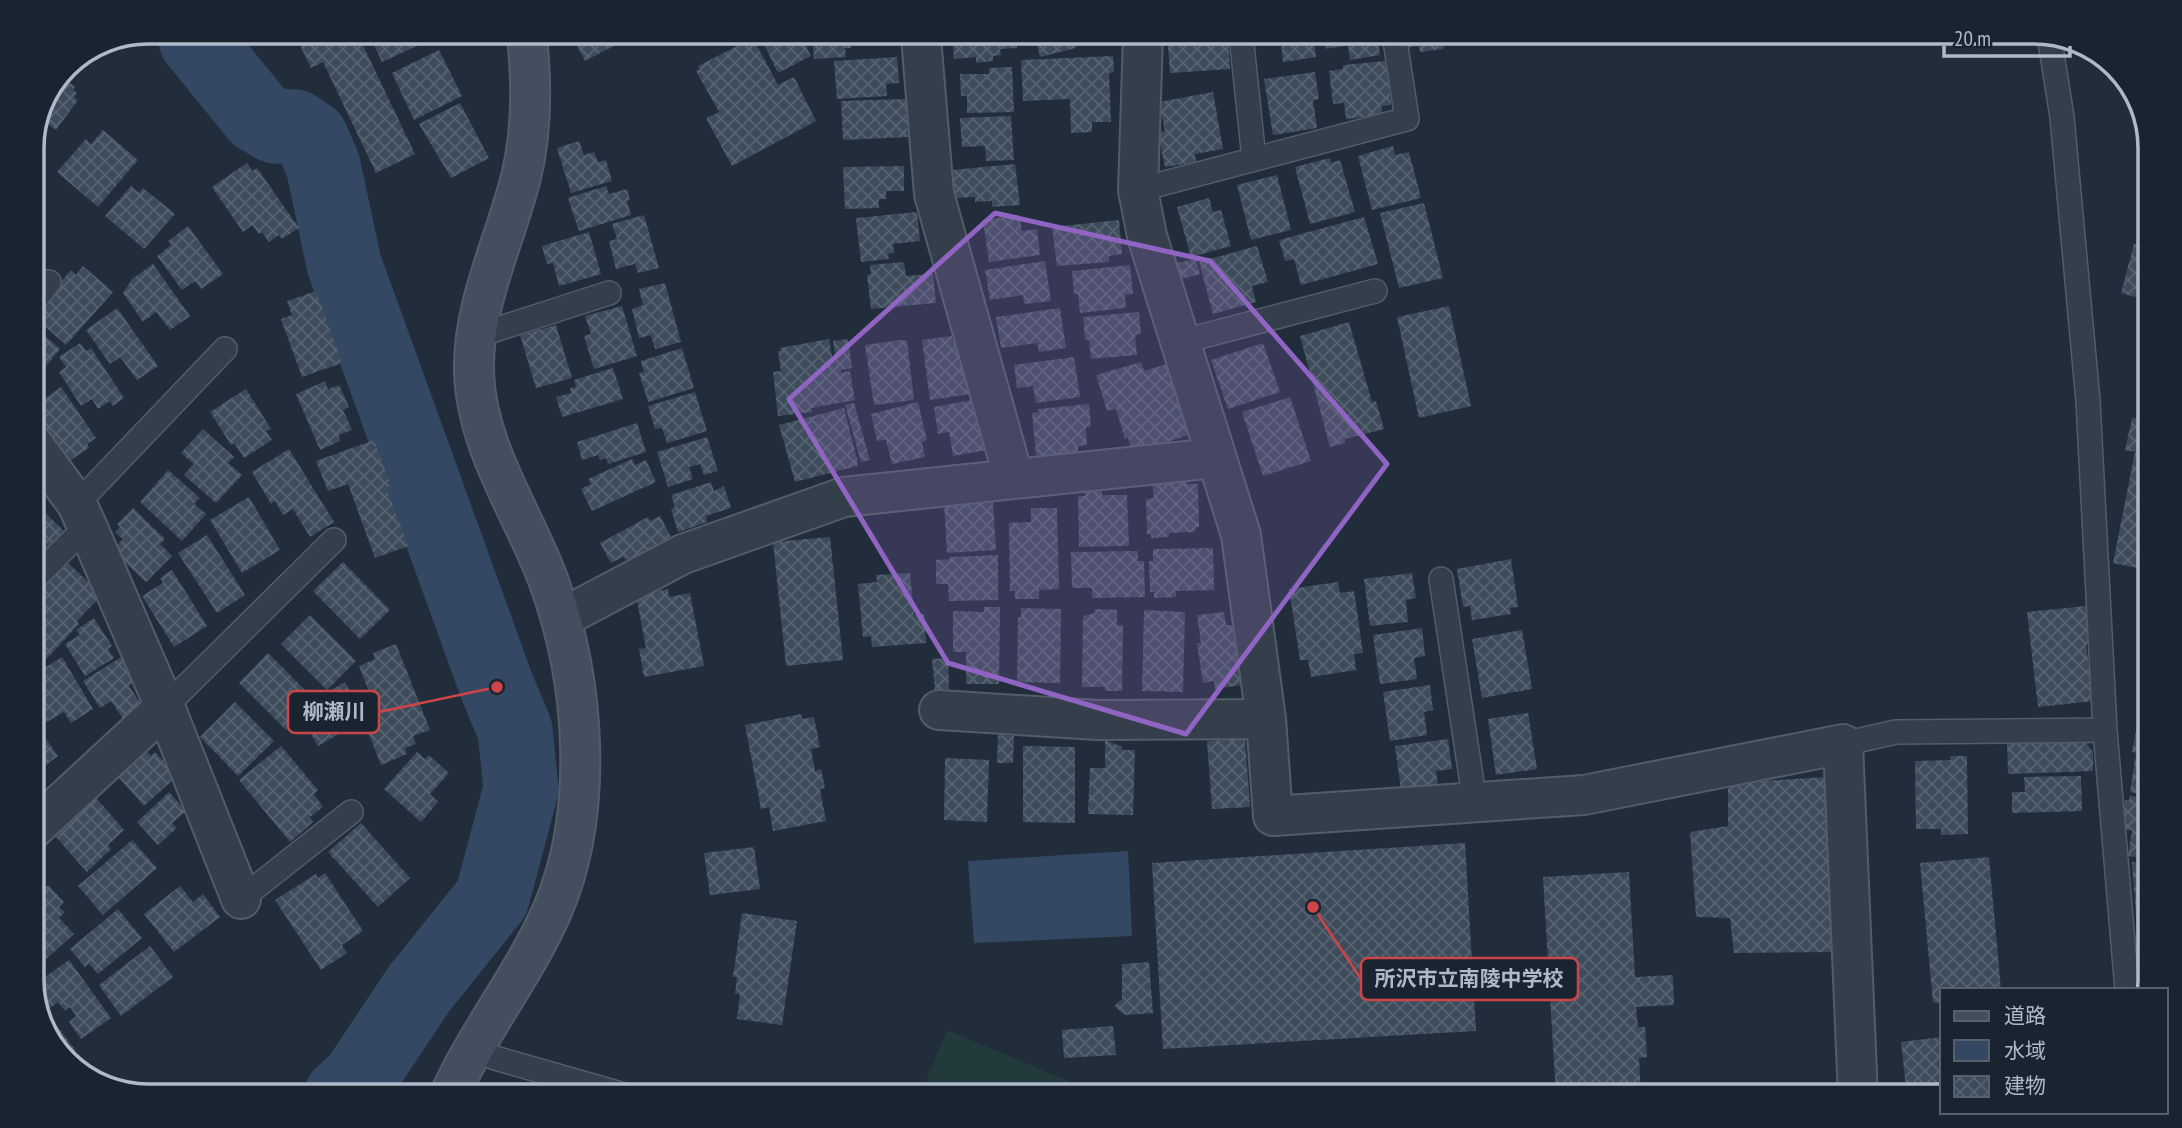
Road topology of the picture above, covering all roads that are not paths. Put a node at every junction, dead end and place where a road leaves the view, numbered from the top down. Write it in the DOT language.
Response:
graph roads {
  1 [pos="528,44"];
  2 [pos="923,44"];
  3 [pos="1143,44"];
  4 [pos="1242,44"];
  5 [pos="1395,44"];
  6 [pos="2051,45"];
  7 [pos="1254,159"];
  8 [pos="1138,190"];
  9 [pos="49,282"];
  10 [pos="44,288"];
  11 [pos="1375,291"];
  12 [pos="609,293"];
  13 [pos="476,336"];
  14 [pos="1180,342"];
  15 [pos="225,349"];
  16 [pos="1216,458"];
  17 [pos="44,460"];
  18 [pos="1014,479"];
  19 [pos="82,515"];
  20 [pos="334,540"];
  21 [pos="44,565"];
  22 [pos="1441,579"];
  23 [pos="562,618"];
  24 [pos="165,707"];
  25 [pos="939,710"];
  26 [pos="1266,719"];
  27 [pos="2105,730"];
  28 [pos="1843,744"];
  29 [pos="1475,803"];
  30 [pos="351,811"];
  31 [pos="44,819"];
  32 [pos="241,899"];
  33 [pos="2127,988"];
  34 [pos="474,1049"];
  35 [pos="456,1084"];
  36 [pos="584,1084"];
  37 [pos="1856,1084"];
  1 -- 13 [label="street"];
  2 -- 18 [label="street"];
  3 -- 8 [label="street"];
  4 -- 7 [label="lane"];
  5 -- 7 [label="lane"];
  6 -- 27 [label="lane"];
  7 -- 8 [label="lane"];
  8 -- 14 [label="street"];
  9 -- 10 [label="lane"];
  11 -- 14 [label="lane"];
  12 -- 13 [label="lane"];
  13 -- 23 [label="street"];
  14 -- 16 [label="street"];
  15 -- 19 [label="lane"];
  16 -- 18 [label="street"];
  16 -- 26 [label="street"];
  17 -- 19 [label="street"];
  18 -- 23 [label="street"];
  19 -- 21 [label="lane"];
  19 -- 24 [label="street"];
  20 -- 24 [label="lane"];
  22 -- 29 [label="lane"];
  23 -- 34 [label="street"];
  24 -- 31 [label="street"];
  24 -- 32 [label="street"];
  25 -- 26 [label="street"];
  26 -- 29 [label="street"];
  27 -- 28 [label="lane"];
  27 -- 33 [label="lane"];
  28 -- 29 [label="street"];
  28 -- 37 [label="street"];
  30 -- 32 [label="lane"];
  34 -- 35 [label="street"];
  34 -- 36 [label="lane"];
}
